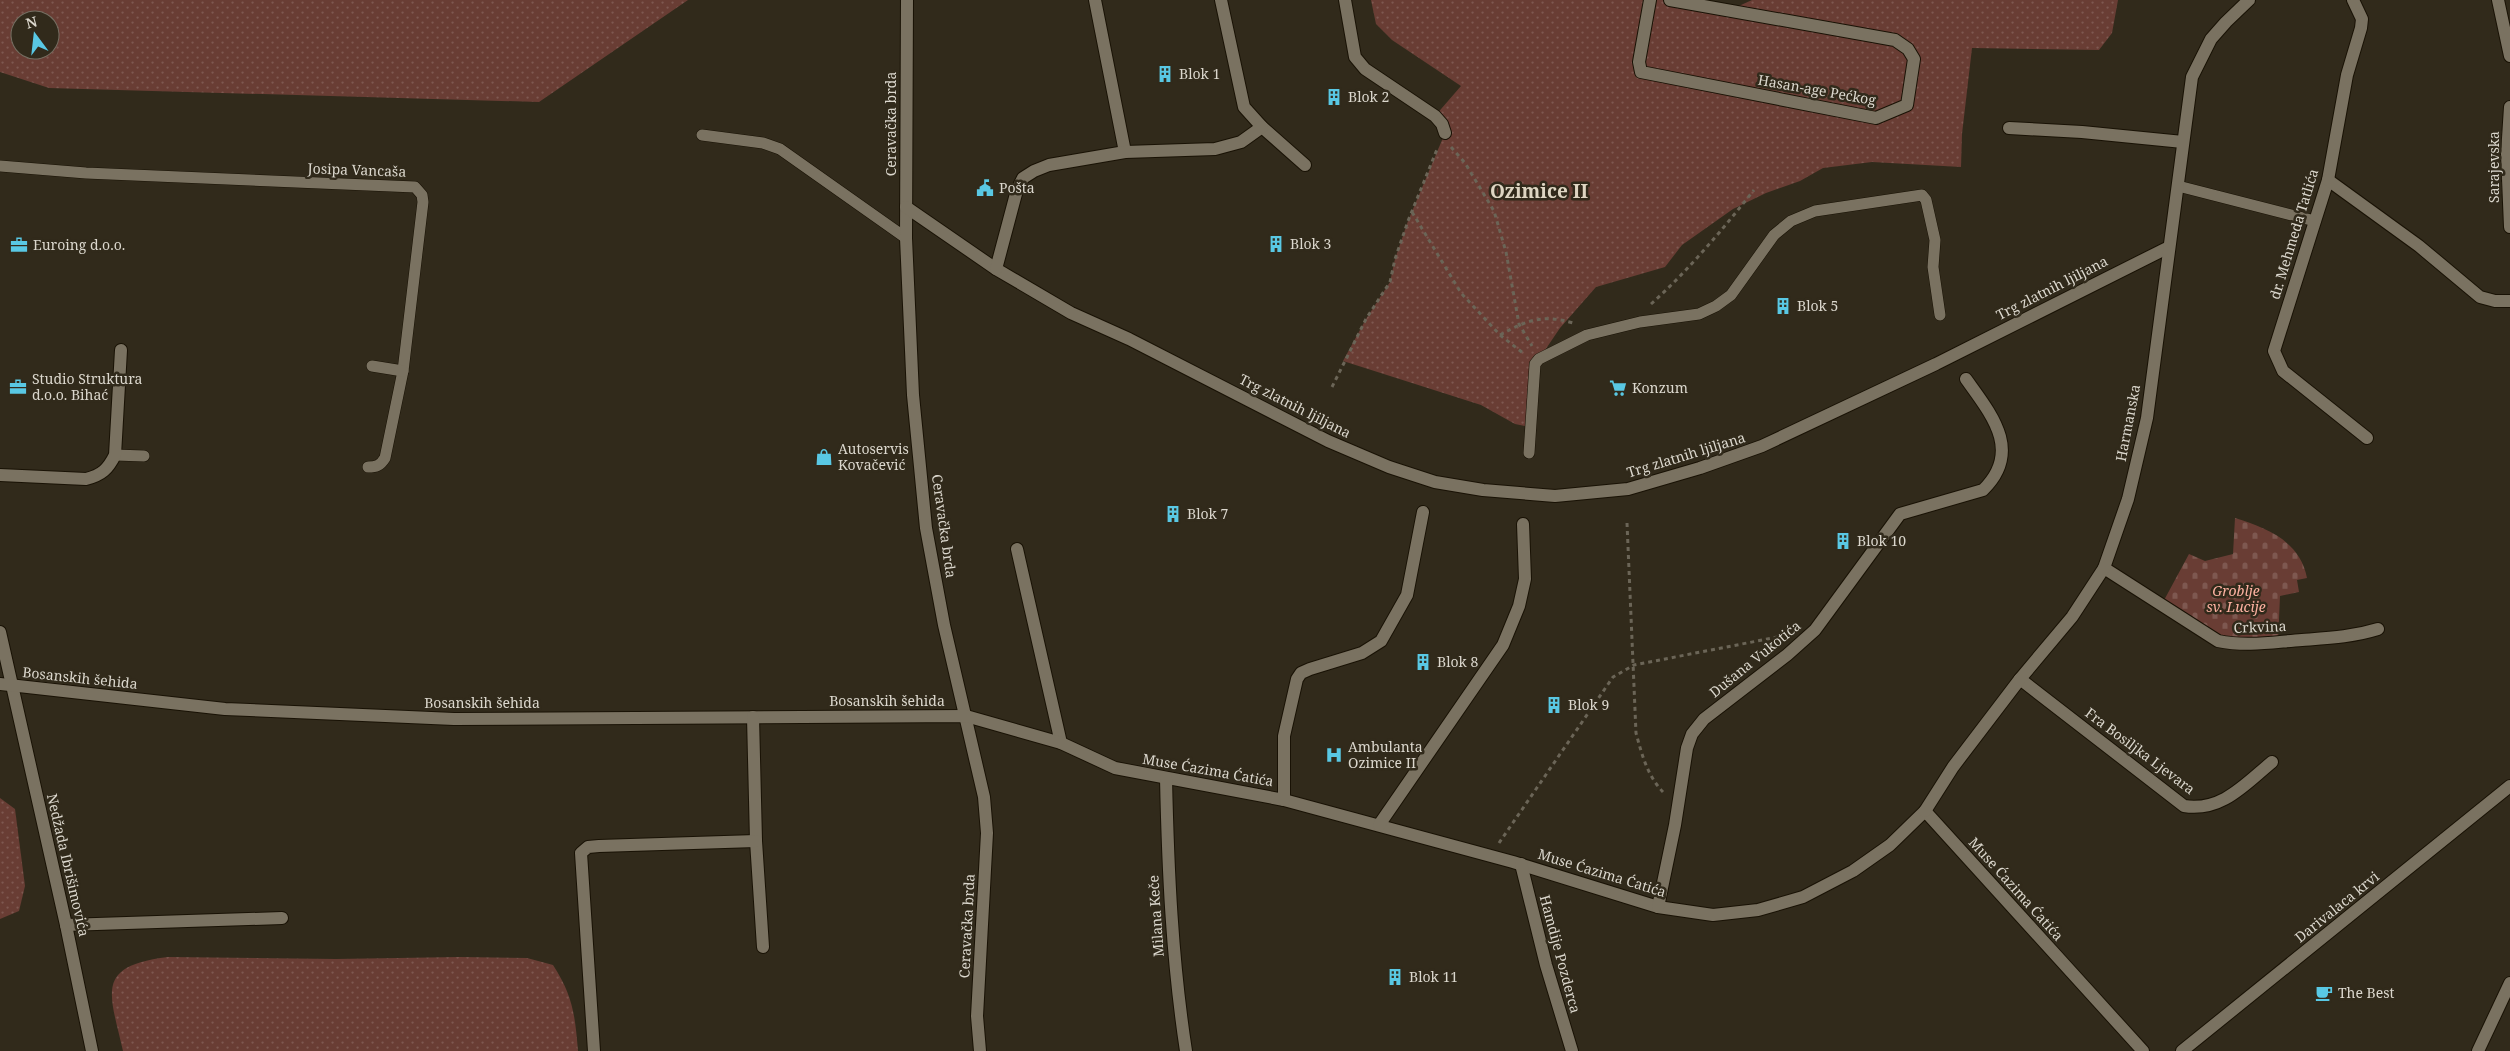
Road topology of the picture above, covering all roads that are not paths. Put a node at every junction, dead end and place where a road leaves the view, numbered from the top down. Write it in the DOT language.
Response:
graph roads {
  1 [pos="907,0"];
  2 [pos="1095,0"];
  3 [pos="1221,0"];
  4 [pos="1345,0"];
  5 [pos="1650,0"];
  6 [pos="1670,0"];
  7 [pos="2249,0"];
  8 [pos="2353,0"];
  9 [pos="2498,0"];
  10 [pos="2510,56"];
  11 [pos="2510,106"];
  12 [pos="1262,127"];
  13 [pos="2009,128"];
  14 [pos="1445,133"];
  15 [pos="702,135"];
  16 [pos="2183,142"];
  17 [pos="1125,152"];
  18 [pos="0,166"];
  19 [pos="1306,166"];
  20 [pos="2328,180"];
  21 [pos="2178,186"];
  22 [pos="906,207"];
  23 [pos="2315,221"];
  24 [pos="2510,227"];
  25 [pos="906,238"];
  26 [pos="2169,247"];
  27 [pos="996,269"];
  28 [pos="2510,301"];
  29 [pos="1940,315"];
  30 [pos="121,350"];
  31 [pos="372,366"];
  32 [pos="403,371"];
  33 [pos="1966,379"];
  34 [pos="2367,438"];
  35 [pos="1528,453"];
  36 [pos="115,455"];
  37 [pos="144,456"];
  38 [pos="368,467"];
  39 [pos="0,475"];
  40 [pos="1422,512"];
  41 [pos="1523,524"];
  42 [pos="1017,549"];
  43 [pos="2104,568"];
  44 [pos="2378,629"];
  45 [pos="0,632"];
  46 [pos="2020,679"];
  47 [pos="6,685"];
  48 [pos="966,716"];
  49 [pos="753,717"];
  50 [pos="1061,744"];
  51 [pos="2272,762"];
  52 [pos="1166,778"];
  53 [pos="2510,786"];
  54 [pos="1284,800"];
  55 [pos="1925,811"];
  56 [pos="1379,825"];
  57 [pos="756,841"];
  58 [pos="1521,864"];
  59 [pos="1658,907"];
  60 [pos="282,918"];
  61 [pos="66,925"];
  62 [pos="763,947"];
  63 [pos="2510,983"];
  64 [pos="92,1051"];
  65 [pos="594,1051"];
  66 [pos="980,1051"];
  67 [pos="1186,1051"];
  68 [pos="1572,1051"];
  69 [pos="2143,1051"];
  70 [pos="2182,1051"];
  71 [pos="2478,1051"];
  1 -- 22 [label="street, Ceravačka brda"];
  2 -- 17 [label="street"];
  3 -- 12 [label="street"];
  4 -- 14 [label="street"];
  5 -- 6 [label="street, Hasan-age Pećkog"];
  7 -- 16 [label="street, Harmanska"];
  8 -- 20 [label="street, dr. Mehmeda Tatlića"];
  9 -- 10 [label="street"];
  11 -- 24 [label="street, Sarajevska"];
  12 -- 17 [label="street"];
  12 -- 19 [label="street"];
  13 -- 16 [label="street"];
  15 -- 25 [label="lane"];
  16 -- 21 [label="street, Harmanska"];
  17 -- 27 [label="street"];
  18 -- 32 [label="lane, Josipa Vancaša"];
  20 -- 23 [label="street, dr. Mehmeda Tatlića"];
  20 -- 28 [label="street"];
  21 -- 23 [label="lane"];
  21 -- 26 [label="street, Harmanska"];
  22 -- 25 [label="street, Ceravačka brda"];
  22 -- 27 [label="street, Trg zlatnih ljiljana"];
  23 -- 34 [label="street, dr. Mehmeda Tatlića"];
  25 -- 48 [label="street, Ceravačka brda"];
  26 -- 27 [label="street, Trg zlatnih ljiljana"];
  26 -- 43 [label="street, Harmanska"];
  29 -- 35 [label="lane"];
  30 -- 36 [label="street"];
  31 -- 32 [label="lane"];
  32 -- 38 [label="lane, Josipa Vancaša"];
  33 -- 59 [label="street, Dušana Vukotića"];
  36 -- 37 [label="lane"];
  36 -- 39 [label="street"];
  40 -- 54 [label="street"];
  41 -- 56 [label="street"];
  42 -- 50 [label="street"];
  43 -- 44 [label="street, Crkvina"];
  43 -- 46 [label="street, Harmanska"];
  45 -- 47 [label="street, Nedžada Ibrišimovića"];
  46 -- 51 [label="street, Fra Bosiljka Ljevara"];
  46 -- 55 [label="street, Harmanska"];
  47 -- 49 [label="street, Bosanskih šehida"];
  47 -- 61 [label="street, Nedžada Ibrišimovića"];
  48 -- 49 [label="street, Bosanskih šehida"];
  48 -- 50 [label="street, Muse Ćazima Ćatića"];
  48 -- 66 [label="street, Ceravačka brda"];
  49 -- 57 [label="street"];
  50 -- 52 [label="street, Muse Ćazima Ćatića"];
  52 -- 54 [label="street, Muse Ćazima Ćatića"];
  52 -- 67 [label="street, Milana Keče"];
  53 -- 70 [label="street, Darivalaca krvi"];
  54 -- 56 [label="street, Muse Ćazima Ćatića"];
  55 -- 59 [label="street, Muse Ćazima Ćatića"];
  55 -- 69 [label="street, Muse Ćazima Ćatića"];
  56 -- 58 [label="street, Muse Ćazima Ćatića"];
  57 -- 62 [label="street"];
  57 -- 65 [label="street"];
  58 -- 59 [label="street, Muse Ćazima Ćatića"];
  58 -- 68 [label="street, Hamdije Pozderca"];
  60 -- 61 [label="street"];
  61 -- 64 [label="street, Nedžada Ibrišimovića"];
  63 -- 71 [label="street"];
}
